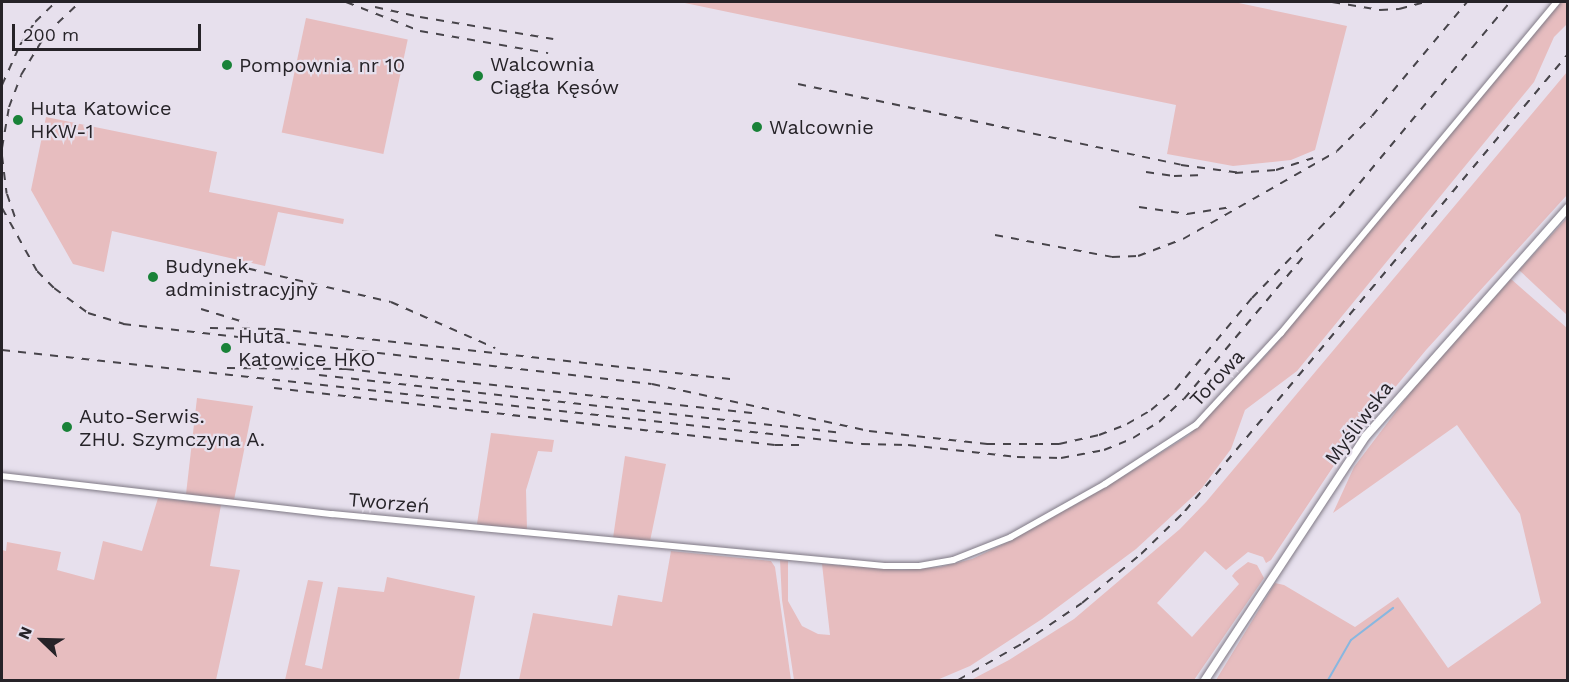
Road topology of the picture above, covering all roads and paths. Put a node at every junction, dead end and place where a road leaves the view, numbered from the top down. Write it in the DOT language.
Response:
graph roads {
  1 [pos="1557,2"];
  2 [pos="1568,208"];
  3 [pos="2,476"];
  4 [pos="775,556"];
  5 [pos="1205,681"];
  1 -- 4 [label="street, Torowa"];
  2 -- 5 [label="street, Myśliwska"];
  3 -- 4 [label="street, Tworzeń"];
}
